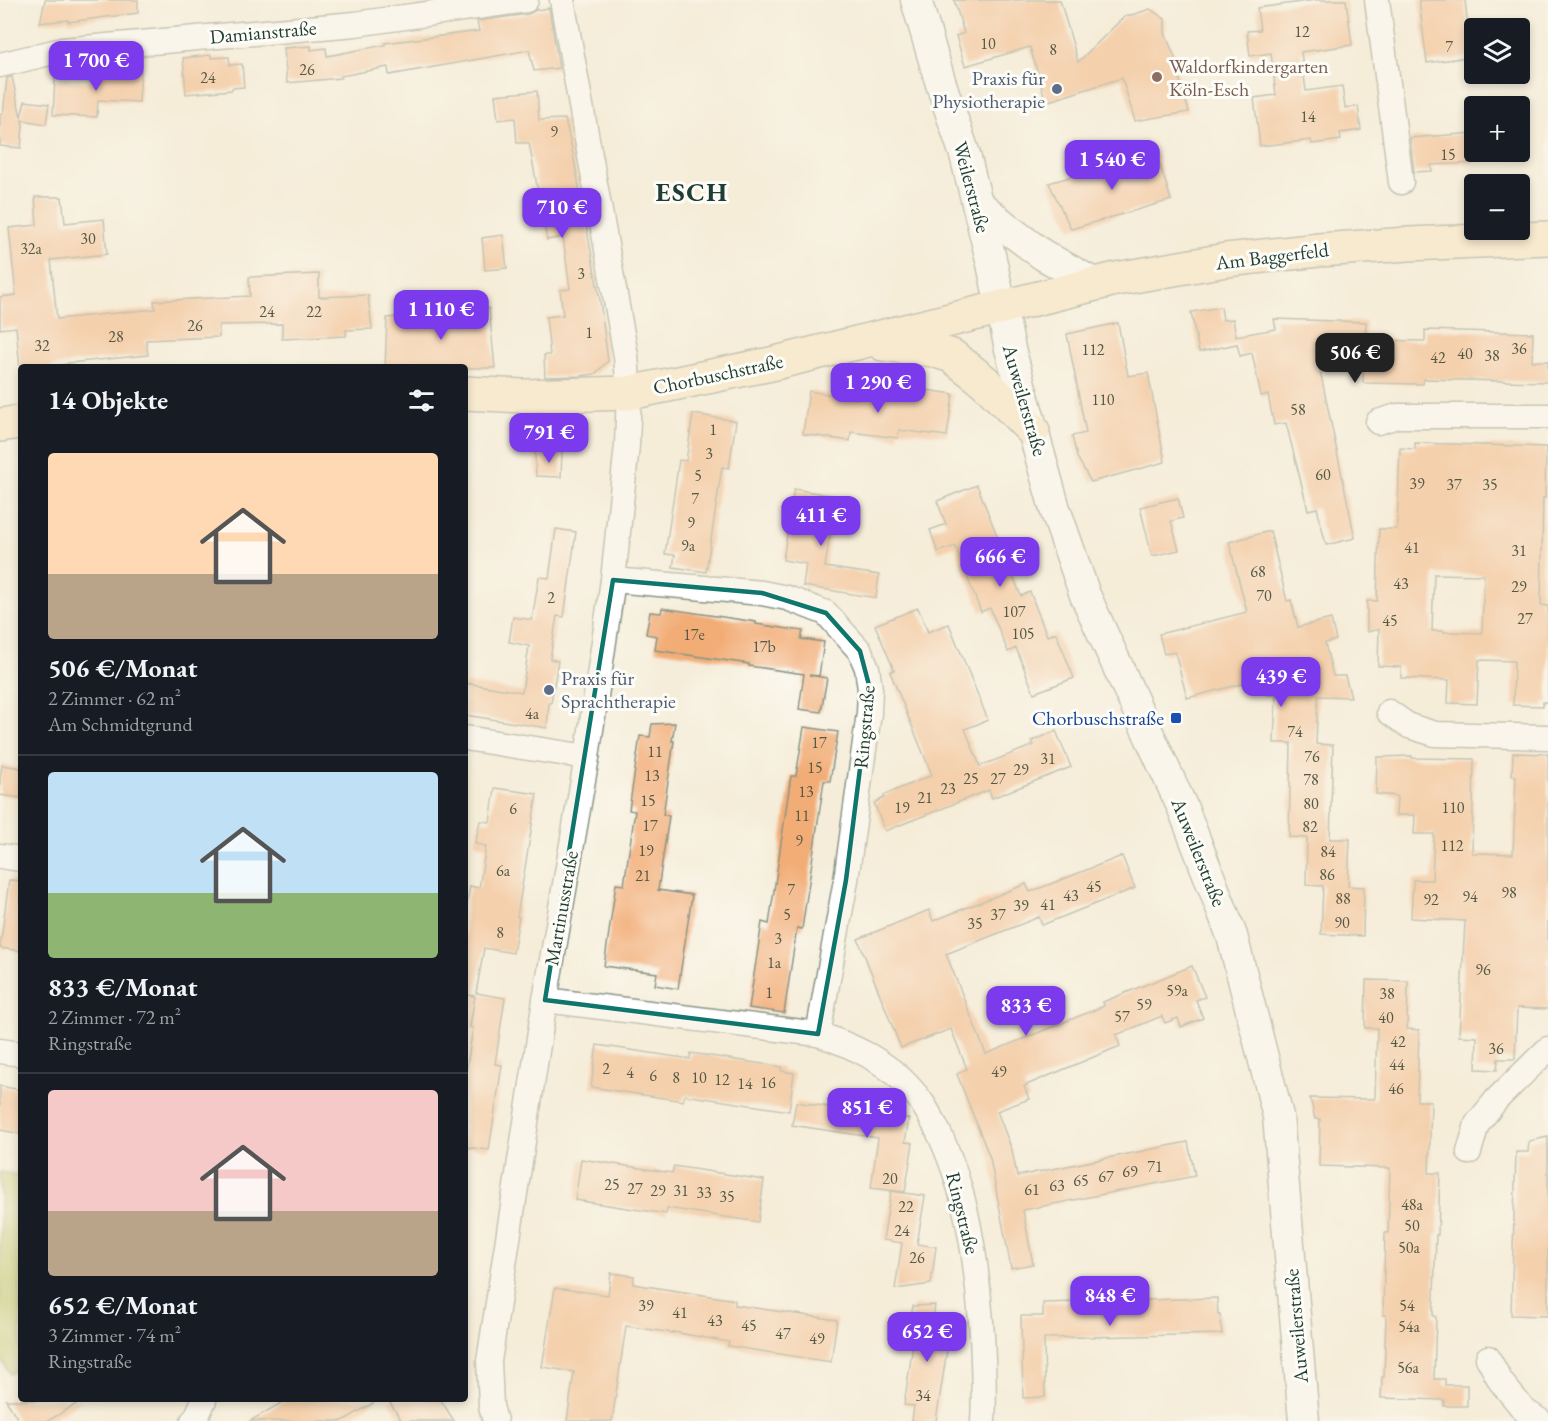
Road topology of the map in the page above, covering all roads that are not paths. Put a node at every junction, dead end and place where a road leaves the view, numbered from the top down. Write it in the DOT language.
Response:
graph roads {
  1 [pos="526,0"];
  2 [pos="562,0"];
  3 [pos="916,0"];
  4 [pos="1377,0"];
  5 [pos="0,65"];
  6 [pos="1401,182"];
  7 [pos="977,203"];
  8 [pos="1548,238"];
  9 [pos="1095,284"];
  10 [pos="1000,307"];
  11 [pos="863,341"];
  12 [pos="468,393"];
  13 [pos="628,393"];
  14 [pos="1548,416"];
  15 [pos="18,422"];
  16 [pos="1378,422"];
  17 [pos="0,425"];
  18 [pos="1033,431"];
  19 [pos="613,580"];
  20 [pos="1389,712"];
  21 [pos="1548,737"];
  22 [pos="468,738"];
  23 [pos="587,757"];
  24 [pos="0,856"];
  25 [pos="18,859"];
  26 [pos="545,1000"];
  27 [pos="818,1034"];
  28 [pos="1548,1049"];
  29 [pos="0,1051"];
  30 [pos="18,1054"];
  31 [pos="1468,1152"];
  32 [pos="1488,1358"];
  33 [pos="203,1402"];
  34 [pos="194,1421"];
  35 [pos="495,1421"];
  36 [pos="983,1421"];
  37 [pos="1304,1421"];
  38 [pos="1540,1421"];
  1 -- 5 [label="street, Damianstraße"];
  2 -- 13 [label="street, Martinusstraße"];
  3 -- 7 [label="street, Weilerstraße"];
  4 -- 6 [label="street"];
  7 -- 9 [label="street"];
  7 -- 10 [label="street, Weilerstraße"];
  8 -- 9 [label="main road, Am Baggerfeld"];
  9 -- 10 [label="main road, Am Baggerfeld"];
  10 -- 11 [label="main road, Chorbuschstraße"];
  10 -- 18 [label="street, Auweilerstraße"];
  11 -- 13 [label="main road, Chorbuschstraße"];
  11 -- 18 [label="main road"];
  12 -- 13 [label="main road, Chorbuschstraße"];
  13 -- 19 [label="street, Martinusstraße"];
  14 -- 16 [label="street"];
  15 -- 17 [label="main road"];
  18 -- 37 [label="street, Auweilerstraße"];
  19 -- 23 [label="street, Martinusstraße"];
  19 -- 27 [label="street, Ringstraße"];
  20 -- 21 [label="street"];
  22 -- 23 [label="street"];
  23 -- 26 [label="street, Martinusstraße"];
  24 -- 25 [label="street"];
  26 -- 27 [label="street, Ringstraße"];
  26 -- 35 [label="street, Martinusstraße"];
  27 -- 36 [label="street, Ringstraße"];
  28 -- 31 [label="street"];
  29 -- 30 [label="street"];
  32 -- 38 [label="street"];
  33 -- 34 [label="street"];
}
